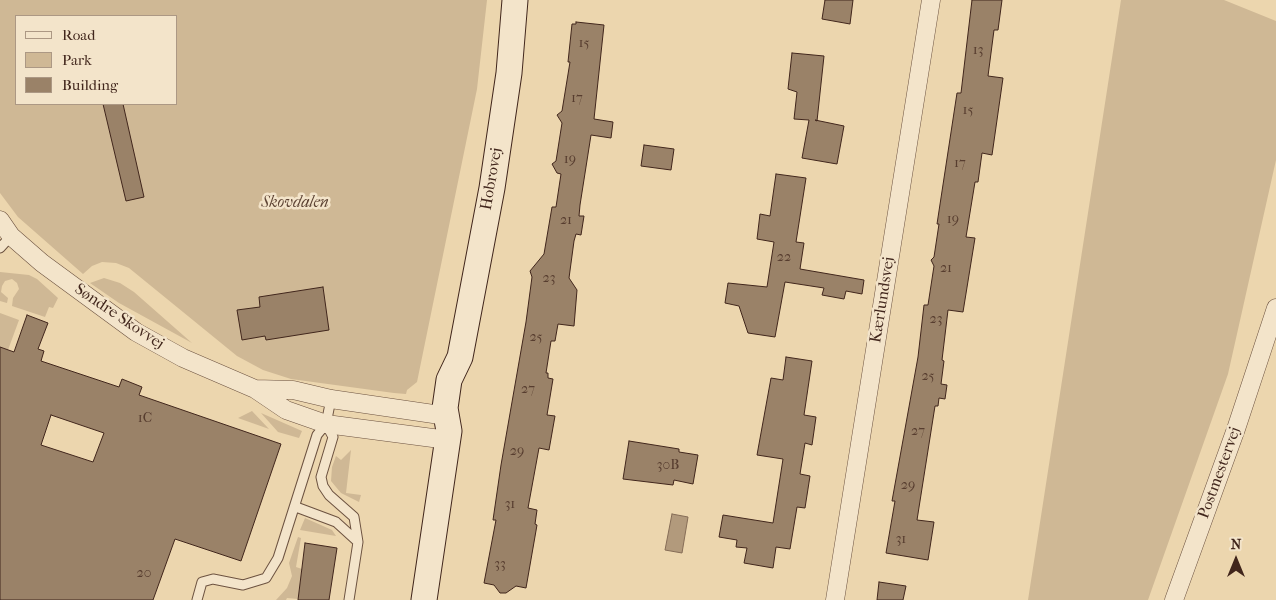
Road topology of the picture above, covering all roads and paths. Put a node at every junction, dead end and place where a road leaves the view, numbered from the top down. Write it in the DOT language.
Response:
graph roads {
  1 [pos="515,0"];
  2 [pos="931,0"];
  3 [pos="0,220"];
  4 [pos="6,242"];
  5 [pos="1276,308"];
  6 [pos="1270,347"];
  7 [pos="255,389"];
  8 [pos="331,399"];
  9 [pos="326,424"];
  10 [pos="448,429"];
  11 [pos="296,507"];
  12 [pos="358,542"];
  13 [pos="197,600"];
  14 [pos="349,600"];
  15 [pos="424,600"];
  16 [pos="835,600"];
  17 [pos="1174,600"];
  1 -- 10 [label="main road, Hobrovej"];
  2 -- 16 [label="street, Kærlundsvej"];
  3 -- 4 [label="street, Søndre Skovvej"];
  4 -- 7 [label="street, Søndre Skovvej"];
  5 -- 6 [label="street, Postmestervej"];
  6 -- 17 [label="street, Postmestervej"];
  7 -- 8 [label="street, Søndre Skovvej"];
  7 -- 9 [label="street, Søndre Skovvej"];
  8 -- 9 [label="lane"];
  8 -- 10 [label="street, Søndre Skovvej"];
  9 -- 10 [label="street, Søndre Skovvej"];
  9 -- 11 [label="lane"];
  9 -- 12 [label="lane"];
  10 -- 15 [label="main road, Hobrovej"];
  11 -- 12 [label="lane"];
  11 -- 13 [label="lane"];
  12 -- 14 [label="lane"];
}
